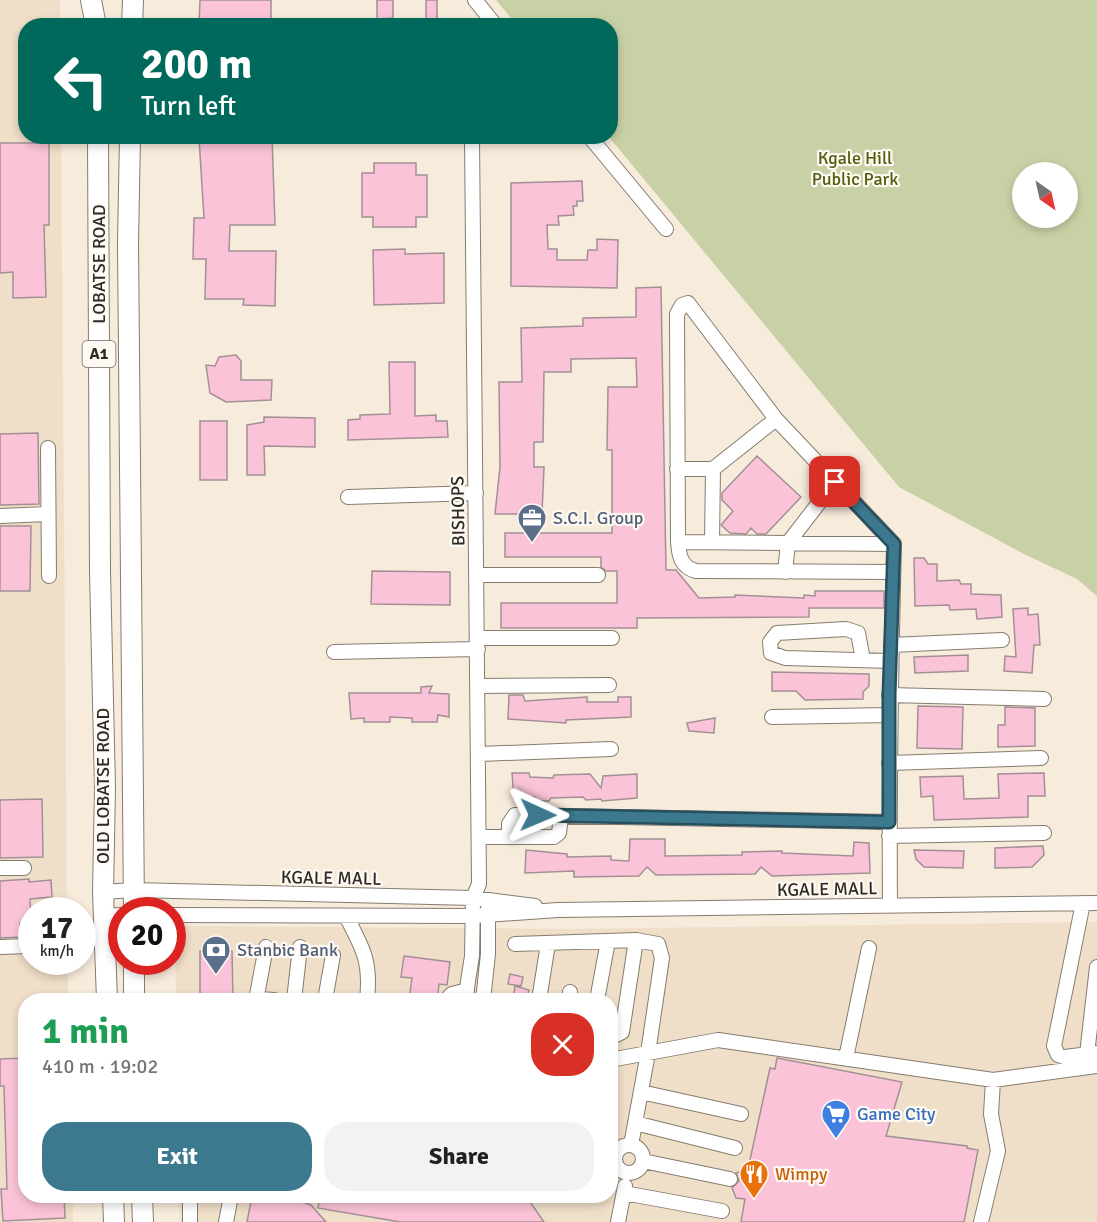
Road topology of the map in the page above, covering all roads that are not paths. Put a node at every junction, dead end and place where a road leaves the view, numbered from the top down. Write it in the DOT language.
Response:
graph roads {
  1 [pos="91,0"];
  2 [pos="98,0"];
  3 [pos="133,0"];
  4 [pos="475,0"];
  5 [pos="95,18"];
  6 [pos="97,18"];
  7 [pos="132,18"];
  8 [pos="490,18"];
  9 [pos="98,144"];
  10 [pos="130,144"];
  11 [pos="472,144"];
  12 [pos="595,144"];
  13 [pos="666,229"];
  14 [pos="776,419"];
  15 [pos="48,448"];
  16 [pos="677,469"];
  17 [pos="713,470"];
  18 [pos="835,482"];
  19 [pos="476,493"];
  20 [pos="348,497"];
  21 [pos="47,514"];
  22 [pos="0,516"];
  23 [pos="678,542"];
  24 [pos="712,542"];
  25 [pos="788,543"];
  26 [pos="894,544"];
  27 [pos="133,569"];
  28 [pos="100,571"];
  29 [pos="785,572"];
  30 [pos="893,573"];
  31 [pos="477,575"];
  32 [pos="598,575"];
  33 [pos="49,576"];
  34 [pos="612,638"];
  35 [pos="1002,640"];
  36 [pos="478,644"];
  37 [pos="891,645"];
  38 [pos="334,652"];
  39 [pos="863,660"];
  40 [pos="891,661"];
  41 [pos="609,685"];
  42 [pos="477,686"];
  43 [pos="889,695"];
  44 [pos="1044,699"];
  45 [pos="889,715"];
  46 [pos="772,717"];
  47 [pos="611,749"];
  48 [pos="480,754"];
  49 [pos="1041,758"];
  50 [pos="889,764"];
  51 [pos="561,816"];
  52 [pos="889,829"];
  53 [pos="1044,833"];
  54 [pos="480,837"];
  55 [pos="509,837"];
  56 [pos="0,868"];
  57 [pos="24,868"];
  58 [pos="133,890"];
  59 [pos="103,892"];
  60 [pos="133,897"];
  61 [pos="480,898"];
  62 [pos="1090,903"];
  63 [pos="108,904"];
  64 [pos="890,906"];
  65 [pos="558,910"];
  66 [pos="186,915"];
  67 [pos="472,916"];
  68 [pos="489,916"];
  69 [pos="347,918"];
  70 [pos="636,940"];
  71 [pos="608,941"];
  72 [pos="515,944"];
  73 [pos="548,944"];
  74 [pos="18,946"];
  75 [pos="0,947"];
  76 [pos="266,947"];
  77 [pos="300,947"];
  78 [pos="870,948"];
  79 [pos="333,955"];
  80 [pos="1097,967"];
  81 [pos="109,975"];
  82 [pos="134,975"];
  83 [pos="108,993"];
  84 [pos="134,993"];
  85 [pos="257,993"];
  86 [pos="295,993"];
  87 [pos="326,993"];
  88 [pos="368,993"];
  89 [pos="466,993"];
  90 [pos="484,993"];
  91 [pos="540,993"];
  92 [pos="598,993"];
  93 [pos="618,1034"];
  94 [pos="648,1053"];
  95 [pos="1092,1053"];
  96 [pos="846,1058"];
  97 [pos="618,1059"];
  98 [pos="1097,1066"];
  99 [pos="993,1080"];
  100 [pos="641,1092"];
  101 [pos="741,1114"];
  102 [pos="635,1123"];
  103 [pos="631,1145"];
  104 [pos="735,1148"];
  105 [pos="618,1151"];
  106 [pos="643,1161"];
  107 [pos="618,1168"];
  108 [pos="627,1174"];
  109 [pos="730,1179"];
  110 [pos="624,1193"];
  111 [pos="113,1203"];
  112 [pos="142,1203"];
  113 [pos="190,1203"];
  114 [pos="230,1203"];
  115 [pos="722,1211"];
  116 [pos="114,1222"];
  117 [pos="143,1222"];
  118 [pos="190,1222"];
  119 [pos="226,1222"];
  120 [pos="620,1222"];
  121 [pos="981,1222"];
  1 -- 5 [label="highway"];
  2 -- 6 [label="highway"];
  3 -- 7 [label="highway"];
  4 -- 8 [label="street"];
  9 -- 28 [label="highway, LOBATSE ROAD / A1"];
  10 -- 27 [label="highway, LOBATSE ROAD / A1"];
  11 -- 19 [label="street, BISHOPS"];
  12 -- 13 [label="street"];
  14 -- 16 [label="street"];
  14 -- 17 [label="street"];
  14 -- 18 [label="street"];
  15 -- 21 [label="street"];
  16 -- 17 [label="street"];
  16 -- 23 [label="street"];
  17 -- 24 [label="street"];
  18 -- 25 [label="street"];
  18 -- 26 [label="street"];
  19 -- 20 [label="street"];
  19 -- 31 [label="street, BISHOPS"];
  21 -- 22 [label="street"];
  21 -- 33 [label="street"];
  23 -- 24 [label="street"];
  23 -- 29 [label="street"];
  24 -- 25 [label="street"];
  25 -- 26 [label="street"];
  25 -- 29 [label="street"];
  26 -- 30 [label="street"];
  27 -- 58 [label="highway, OLD LOBATSE ROAD / A1"];
  28 -- 59 [label="highway, OLD LOBATSE ROAD / A1"];
  29 -- 30 [label="street"];
  30 -- 37 [label="street"];
  31 -- 32 [label="street"];
  31 -- 36 [label="street, BISHOPS"];
  34 -- 36 [label="street"];
  35 -- 37 [label="street"];
  36 -- 38 [label="street"];
  36 -- 42 [label="street, BISHOPS"];
  37 -- 40 [label="street"];
  39 -- 39 [label="street"];
  39 -- 40 [label="street"];
  40 -- 43 [label="street"];
  41 -- 42 [label="street"];
  42 -- 48 [label="street, BISHOPS"];
  43 -- 44 [label="street"];
  43 -- 45 [label="street"];
  45 -- 46 [label="street"];
  45 -- 50 [label="street"];
  47 -- 48 [label="street"];
  48 -- 54 [label="street, BISHOPS"];
  49 -- 50 [label="street"];
  50 -- 52 [label="street"];
  51 -- 52 [label="street"];
  51 -- 55 [label="street"];
  51 -- 55 [label="street"];
  52 -- 53 [label="street"];
  52 -- 64 [label="street"];
  54 -- 55 [label="street"];
  54 -- 61 [label="street, BISHOPS"];
  56 -- 57 [label="street"];
  58 -- 59 [label="street, KGALE MALL"];
  58 -- 60 [label="highway, OLD LOBATSE ROAD / A1"];
  58 -- 61 [label="street, KGALE MALL"];
  59 -- 63 [label="highway, OLD LOBATSE ROAD / A1"];
  61 -- 65 [label="street, KGALE MALL"];
  61 -- 67 [label="street"];
  61 -- 68 [label="street"];
  62 -- 64 [label="street, KGALE MALL"];
  62 -- 95 [label="street"];
  64 -- 65 [label="street, KGALE MALL"];
  65 -- 68 [label="street, KGALE MALL"];
  66 -- 69 [label="street, KGALE MALL"];
  67 -- 68 [label="street, KGALE MALL"];
  67 -- 69 [label="street, KGALE MALL"];
  67 -- 89 [label="street"];
  68 -- 90 [label="street"];
  69 -- 88 [label="street"];
  70 -- 71 [label="street"];
  70 -- 93 [label="street"];
  70 -- 94 [label="street"];
  71 -- 73 [label="street"];
  71 -- 92 [label="street"];
  72 -- 73 [label="street"];
  73 -- 91 [label="street"];
  74 -- 75 [label="street"];
  76 -- 85 [label="street"];
  77 -- 86 [label="street"];
  78 -- 96 [label="street"];
  79 -- 87 [label="street"];
  80 -- 95 [label="street"];
  81 -- 83 [label="highway, OLD LOBATSE ROAD / A1"];
  82 -- 84 [label="highway"];
  94 -- 96 [label="street"];
  94 -- 97 [label="street"];
  94 -- 100 [label="street"];
  96 -- 99 [label="street"];
  98 -- 99 [label="street"];
  99 -- 121 [label="street"];
  100 -- 101 [label="street"];
  100 -- 102 [label="street"];
  102 -- 103 [label="street"];
  102 -- 104 [label="street"];
  103 -- 105 [label="street"];
  103 -- 106 [label="street"];
  106 -- 108 [label="street"];
  106 -- 109 [label="street"];
  107 -- 108 [label="street"];
  108 -- 110 [label="street"];
  110 -- 115 [label="street"];
  110 -- 120 [label="street"];
  111 -- 116 [label="highway"];
  112 -- 117 [label="highway"];
  113 -- 118 [label="street"];
  114 -- 119 [label="street"];
}
